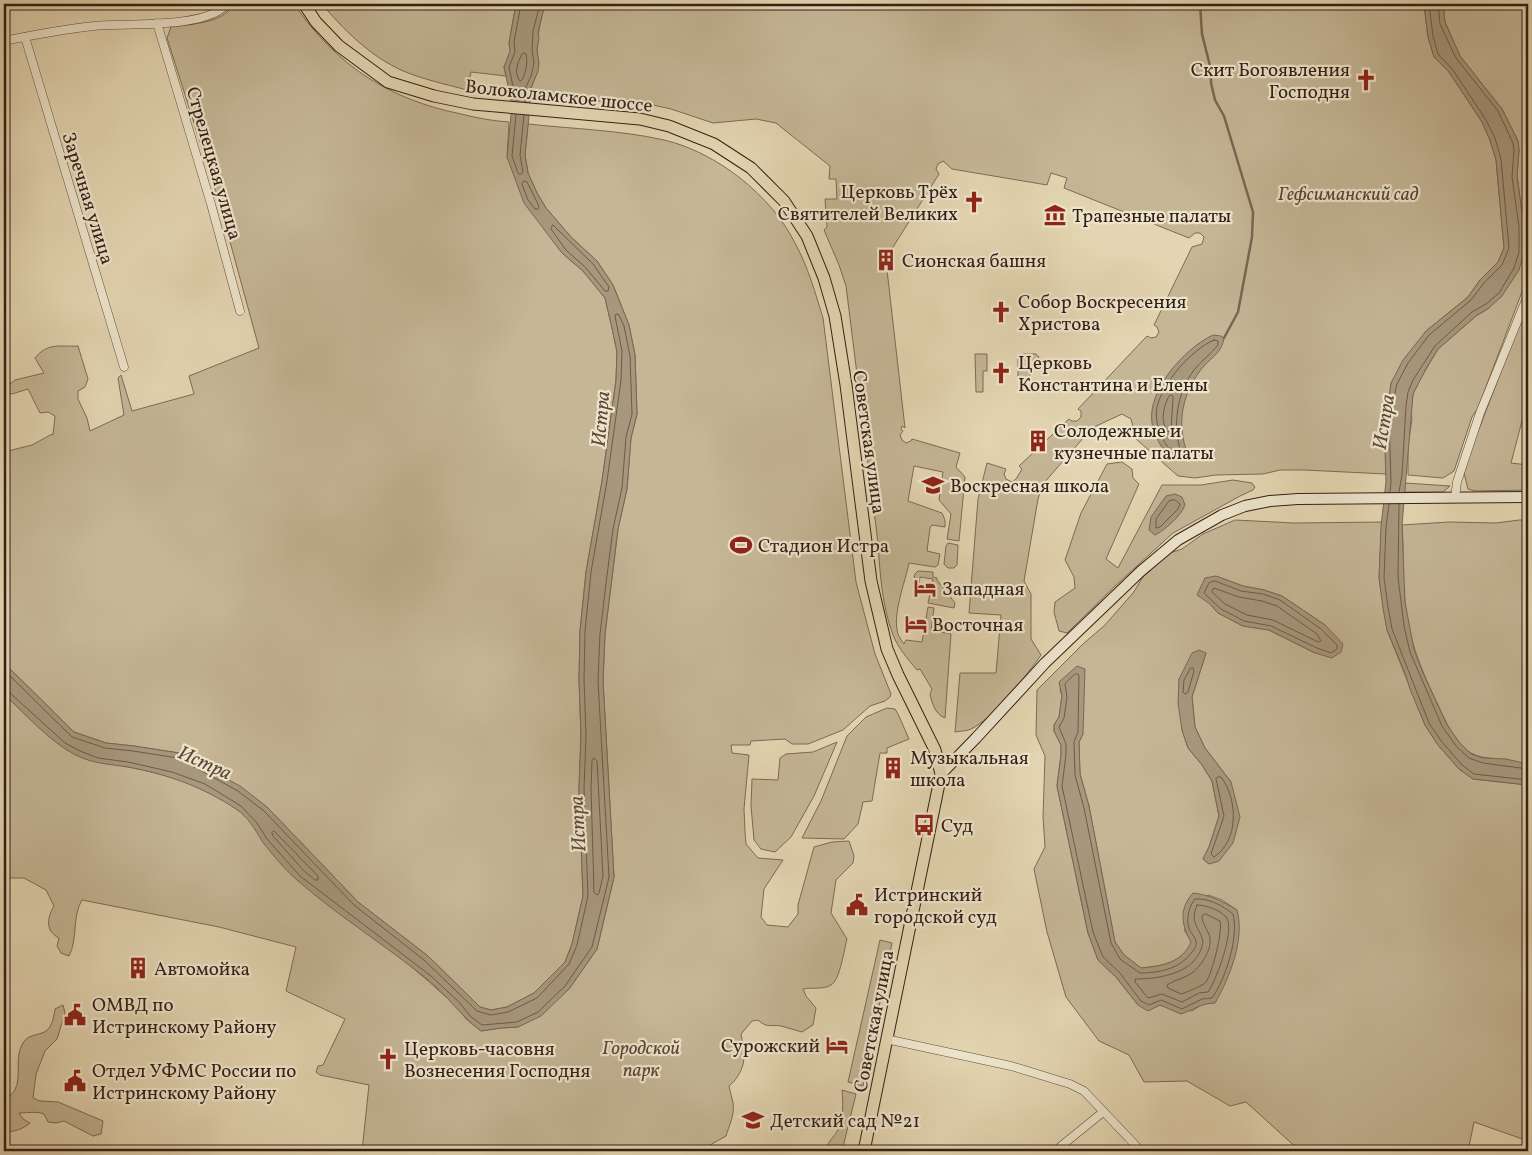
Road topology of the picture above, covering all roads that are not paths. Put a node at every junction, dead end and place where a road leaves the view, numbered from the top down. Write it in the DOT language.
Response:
graph roads {
  1 [pos="227,4"];
  2 [pos="304,4"];
  3 [pos="157,24"];
  4 [pos="25,37"];
  5 [pos="4,41"];
  6 [pos="1528,295"];
  7 [pos="240,311"];
  8 [pos="835,316"];
  9 [pos="124,367"];
  10 [pos="1528,497"];
  11 [pos="1455,498"];
  12 [pos="941,774"];
  13 [pos="886,1039"];
  14 [pos="1103,1112"];
  15 [pos="864,1151"];
  16 [pos="1055,1151"];
  17 [pos="1141,1151"];
  1 -- 3 [label="street"];
  2 -- 8 [label="main road, Волоколамское шоссе"];
  3 -- 4 [label="street"];
  3 -- 7 [label="street, Стрелецкая улица"];
  4 -- 5 [label="street"];
  4 -- 9 [label="street, Заречная улица"];
  6 -- 11 [label="street"];
  8 -- 12 [label="main road, Советская улица"];
  10 -- 11 [label="main road"];
  11 -- 12 [label="main road"];
  12 -- 13 [label="main road, Советская улица"];
  13 -- 14 [label="street"];
  13 -- 15 [label="main road, Советская улица"];
  14 -- 16 [label="street"];
  14 -- 17 [label="street"];
}
